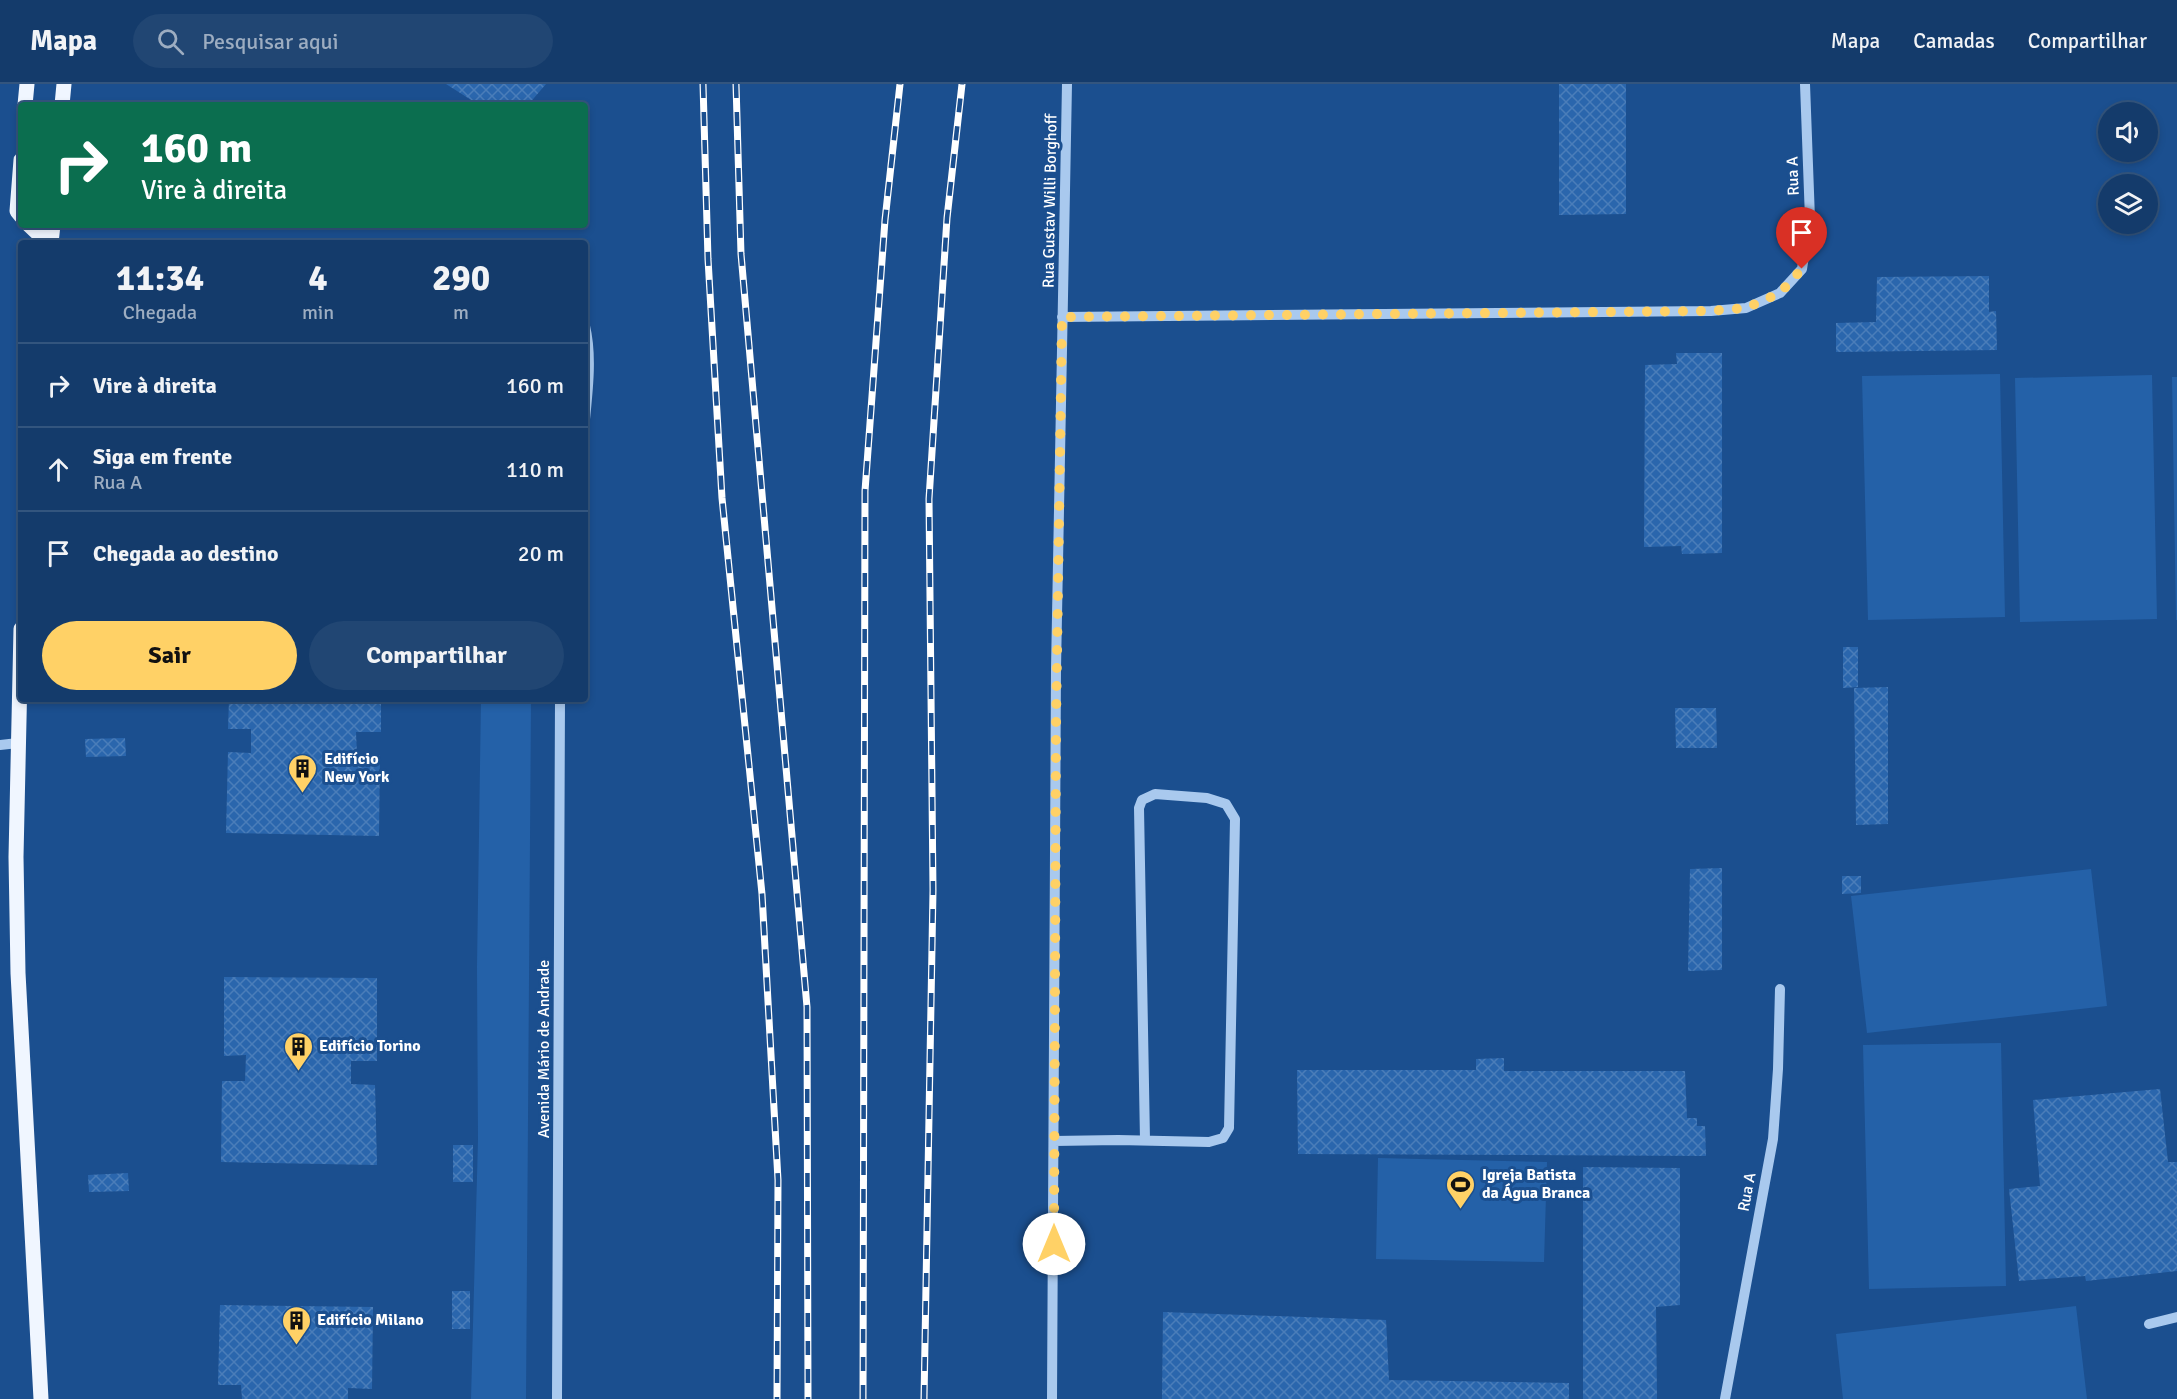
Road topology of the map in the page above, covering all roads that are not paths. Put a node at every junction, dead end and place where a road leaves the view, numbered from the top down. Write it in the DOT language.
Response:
graph roads {
  1 [pos="27,84"];
  2 [pos="64,84"];
  3 [pos="1068,84"];
  4 [pos="1805,84"];
  5 [pos="25,102"];
  6 [pos="62,102"];
  7 [pos="32,228"];
  8 [pos="46,240"];
  9 [pos="1062,317"];
  10 [pos="588,339"];
  11 [pos="588,393"];
  12 [pos="19,702"];
  13 [pos="560,702"];
  14 [pos="18,743"];
  15 [pos="0,744"];
  16 [pos="1780,989"];
  17 [pos="1145,1140"];
  18 [pos="1054,1141"];
  19 [pos="2177,1317"];
  20 [pos="2149,1324"];
  21 [pos="41,1399"];
  22 [pos="557,1399"];
  23 [pos="1053,1399"];
  24 [pos="1725,1399"];
  1 -- 5 [label="main road"];
  2 -- 6 [label="main road"];
  3 -- 9 [label="street, Rua Gustav Willi Borghoff"];
  4 -- 9 [label="street, Rua A"];
  7 -- 8 [label="main road"];
  9 -- 18 [label="street, Rua Gustav Willi Borghoff"];
  10 -- 11 [label="street"];
  12 -- 14 [label="main road"];
  13 -- 22 [label="street, Avenida Mário de Andrade"];
  14 -- 15 [label="street"];
  14 -- 21 [label="main road"];
  16 -- 24 [label="street, Rua A"];
  17 -- 17 [label="street"];
  17 -- 18 [label="street"];
  18 -- 23 [label="street, Rua Gustav Willi Borghoff"];
  19 -- 20 [label="street"];
}
